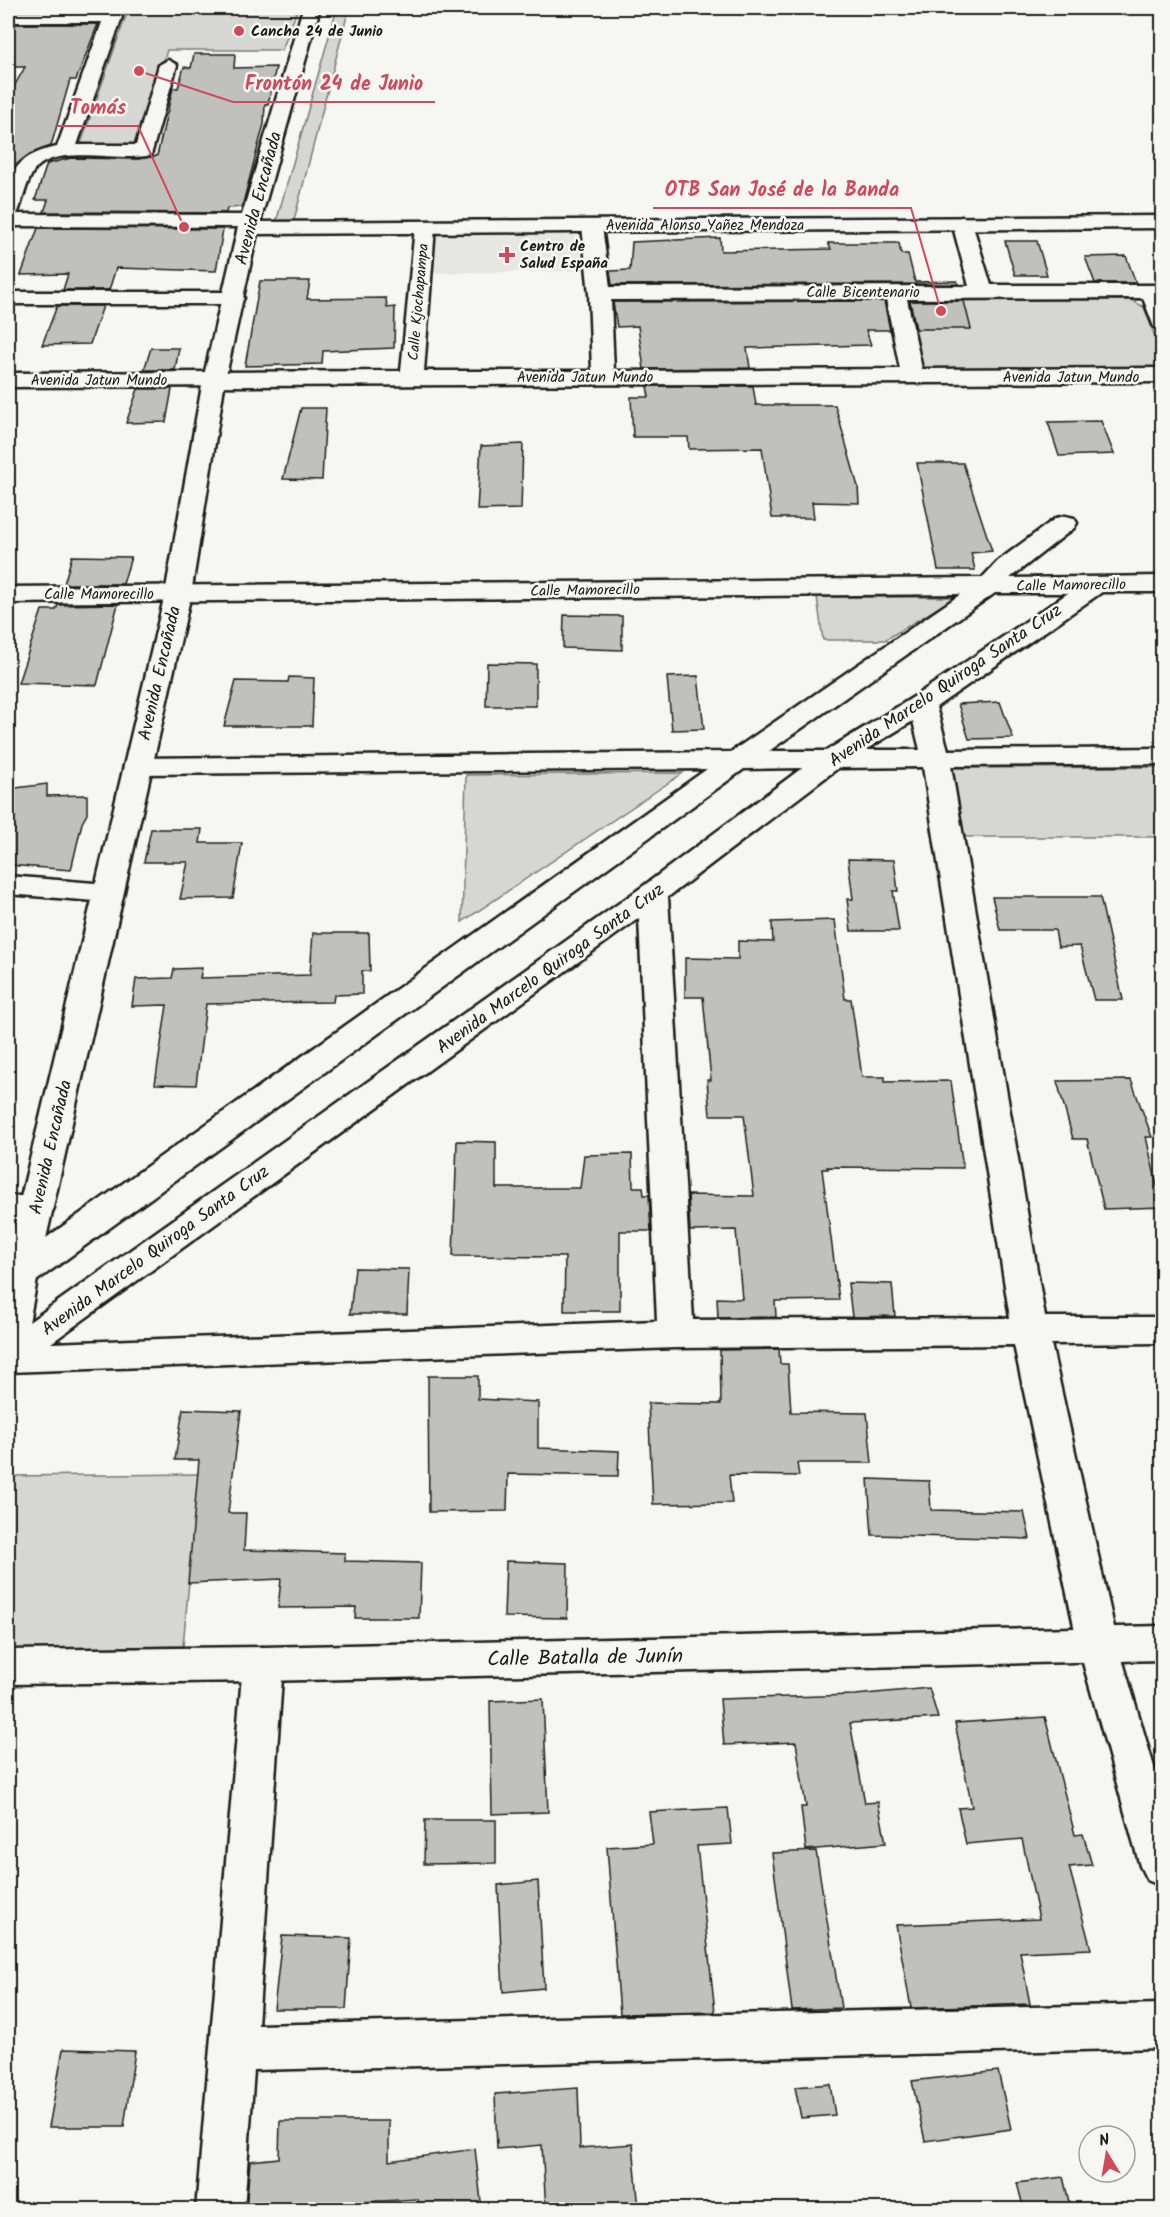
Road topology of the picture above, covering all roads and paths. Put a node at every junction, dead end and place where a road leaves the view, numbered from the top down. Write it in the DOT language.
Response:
graph roads {
  1 [pos="310,8"];
  2 [pos="67,12"];
  3 [pos="8,17"];
  4 [pos="168,65"];
  5 [pos="65,151"];
  6 [pos="8,212"];
  7 [pos="8,220"];
  8 [pos="1162,222"];
  9 [pos="962,223"];
  10 [pos="249,224"];
  11 [pos="425,226"];
  12 [pos="592,226"];
  13 [pos="1157,291"];
  14 [pos="895,292"];
  15 [pos="982,292"];
  16 [pos="600,294"];
  17 [pos="8,298"];
  18 [pos="233,298"];
  19 [pos="1162,322"];
  20 [pos="912,375"];
  21 [pos="1162,375"];
  22 [pos="603,376"];
  23 [pos="412,377"];
  24 [pos="8,380"];
  25 [pos="214,380"];
  26 [pos="1065,523"];
  27 [pos="1162,584"];
  28 [pos="1096,585"];
  29 [pos="989,586"];
  30 [pos="178,594"];
  31 [pos="8,595"];
  32 [pos="922,704"];
  33 [pos="1162,756"];
  34 [pos="936,758"];
  35 [pos="832,759"];
  36 [pos="738,760"];
  37 [pos="138,766"];
  38 [pos="8,885"];
  39 [pos="107,893"];
  40 [pos="653,894"];
  41 [pos="22,1208"];
  42 [pos="14,1279"];
  43 [pos="1162,1330"];
  44 [pos="1030,1333"];
  45 [pos="676,1334"];
  46 [pos="8,1339"];
  47 [pos="8,1357"];
  48 [pos="1162,1643"];
  49 [pos="1098,1645"];
  50 [pos="263,1664"];
  51 [pos="8,1667"];
  52 [pos="1162,1866"];
  53 [pos="1162,2026"];
  54 [pos="233,2048"];
  55 [pos="220,2210"];
  1 -- 10 [label="street, Avenida Encañada"];
  2 -- 3 [label="street"];
  2 -- 5 [label="street"];
  4 -- 5 [label="street"];
  5 -- 6 [label="street"];
  7 -- 10 [label="street, Avenida Alonso Yañez Mendoza"];
  8 -- 9 [label="street, Avenida Alonso Yañez Mendoza"];
  9 -- 12 [label="street, Avenida Alonso Yañez Mendoza"];
  9 -- 15 [label="street"];
  10 -- 11 [label="street, Avenida Alonso Yañez Mendoza"];
  10 -- 18 [label="street, Avenida Encañada"];
  11 -- 12 [label="street, Avenida Alonso Yañez Mendoza"];
  11 -- 23 [label="street, Calle Kjochapampa"];
  12 -- 16 [label="street"];
  13 -- 15 [label="street, Calle Bicentenario"];
  13 -- 19 [label="street"];
  14 -- 15 [label="street, Calle Bicentenario"];
  14 -- 16 [label="street, Calle Bicentenario"];
  14 -- 20 [label="street"];
  16 -- 22 [label="street"];
  17 -- 18 [label="street"];
  18 -- 25 [label="street, Avenida Encañada"];
  20 -- 21 [label="street, Avenida Jatun Mundo"];
  20 -- 22 [label="street, Avenida Jatun Mundo"];
  22 -- 23 [label="street, Avenida Jatun Mundo"];
  23 -- 25 [label="street, Avenida Jatun Mundo"];
  24 -- 25 [label="street, Avenida Jatun Mundo"];
  25 -- 30 [label="street, Avenida Encañada"];
  26 -- 29 [label="street"];
  27 -- 28 [label="street, Calle Mamorecillo"];
  28 -- 29 [label="street, Calle Mamorecillo"];
  28 -- 32 [label="street, Avenida Marcelo Quiroga Santa Cruz"];
  29 -- 30 [label="street, Calle Mamorecillo"];
  29 -- 36 [label="street"];
  30 -- 31 [label="street, Calle Mamorecillo"];
  30 -- 37 [label="street, Avenida Encañada"];
  32 -- 34 [label="street"];
  32 -- 35 [label="street, Avenida Marcelo Quiroga Santa Cruz"];
  33 -- 34 [label="street"];
  34 -- 35 [label="street"];
  34 -- 44 [label="street"];
  35 -- 36 [label="street"];
  35 -- 40 [label="street, Avenida Marcelo Quiroga Santa Cruz"];
  36 -- 37 [label="street"];
  36 -- 42 [label="street"];
  37 -- 39 [label="street, Avenida Encañada"];
  38 -- 39 [label="street"];
  39 -- 41 [label="street, Avenida Encañada"];
  40 -- 45 [label="street"];
  40 -- 47 [label="street, Avenida Marcelo Quiroga Santa Cruz"];
  41 -- 42 [label="street, Avenida Encañada"];
  42 -- 46 [label="street, Avenida Encañada"];
  43 -- 44 [label="street"];
  44 -- 45 [label="street"];
  44 -- 49 [label="street"];
  45 -- 47 [label="street"];
  48 -- 49 [label="street, Calle Batalla de Junín"];
  49 -- 50 [label="street, Calle Batalla de Junín"];
  49 -- 52 [label="street"];
  50 -- 51 [label="street, Calle Batalla de Junín"];
  50 -- 54 [label="street"];
  53 -- 54 [label="street"];
  54 -- 55 [label="street"];
}
